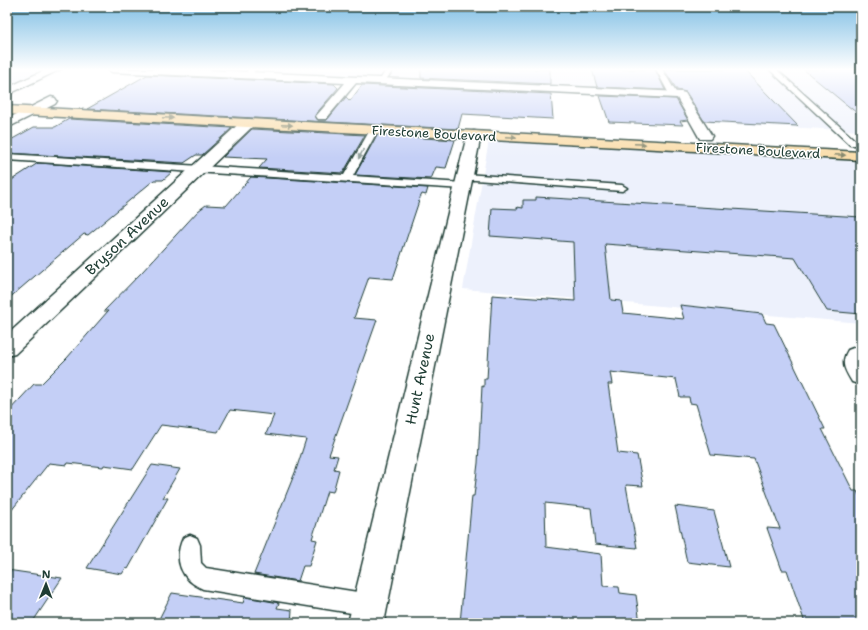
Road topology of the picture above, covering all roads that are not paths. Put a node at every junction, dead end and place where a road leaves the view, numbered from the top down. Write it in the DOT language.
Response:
graph roads {
  1 [pos="337,98"];
  2 [pos="680,98"];
  3 [pos="805,98"];
  4 [pos="7,99"];
  5 [pos="51,102"];
  6 [pos="7,110"];
  7 [pos="32,111"];
  8 [pos="322,116"];
  9 [pos="248,123"];
  10 [pos="7,124"];
  11 [pos="374,130"];
  12 [pos="474,135"];
  13 [pos="705,136"];
  14 [pos="857,144"];
  15 [pos="861,156"];
  16 [pos="7,157"];
  17 [pos="199,169"];
  18 [pos="347,178"];
  19 [pos="464,182"];
  20 [pos="622,188"];
  21 [pos="7,348"];
  22 [pos="190,545"];
  23 [pos="368,614"];
  1 -- 8 [label="street"];
  2 -- 13 [label="street"];
  3 -- 14 [label="lane"];
  4 -- 5 [label="main road, Firestone Boulevard"];
  5 -- 7 [label="street"];
  5 -- 8 [label="main road, Firestone Boulevard"];
  6 -- 7 [label="main road, Firestone Boulevard"];
  7 -- 9 [label="main road, Firestone Boulevard, one-way"];
  7 -- 10 [label="street"];
  8 -- 13 [label="main road, Firestone Boulevard"];
  9 -- 11 [label="main road, Firestone Boulevard, one-way"];
  9 -- 17 [label="street, Bryson Avenue"];
  11 -- 12 [label="main road, Firestone Boulevard"];
  11 -- 18 [label="lane, one-way"];
  12 -- 15 [label="main road, Firestone Boulevard, one-way"];
  12 -- 19 [label="street, Hunt Avenue"];
  13 -- 14 [label="main road, Firestone Boulevard"];
  16 -- 17 [label="lane"];
  17 -- 18 [label="lane"];
  17 -- 21 [label="street, Bryson Avenue"];
  18 -- 19 [label="lane"];
  19 -- 20 [label="lane"];
  19 -- 23 [label="street, Hunt Avenue"];
  22 -- 23 [label="lane"];
}
